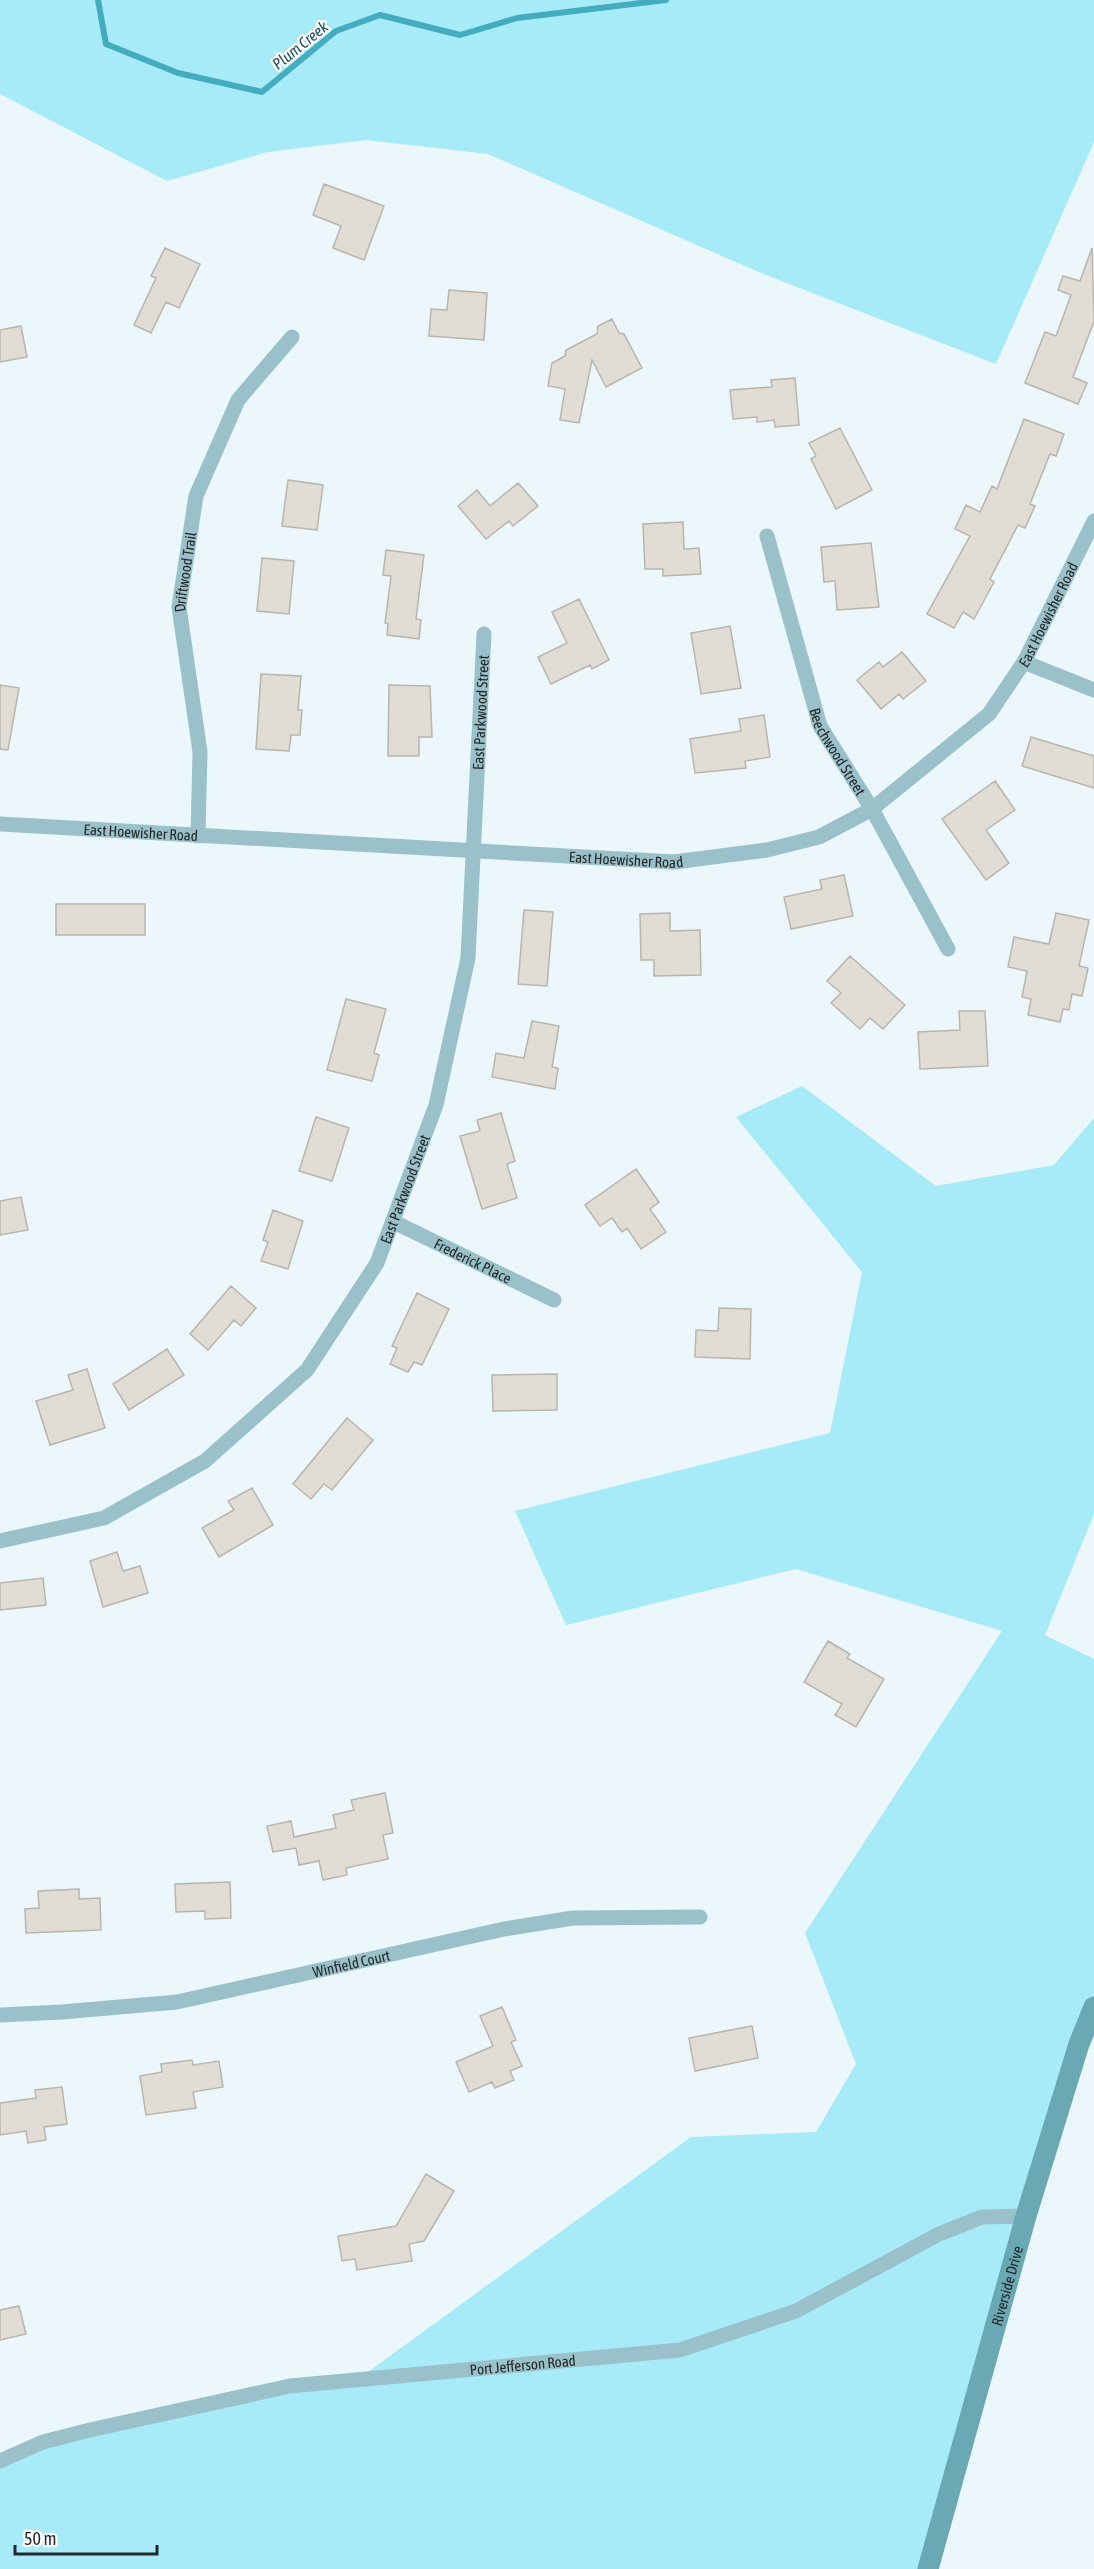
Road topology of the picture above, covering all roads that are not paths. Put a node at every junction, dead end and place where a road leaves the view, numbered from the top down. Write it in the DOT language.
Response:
graph roads {
  1 [pos="292,337"];
  2 [pos="1094,521"];
  3 [pos="767,536"];
  4 [pos="484,634"];
  5 [pos="1024,662"];
  6 [pos="1094,690"];
  7 [pos="872,809"];
  8 [pos="0,824"];
  9 [pos="198,836"];
  10 [pos="475,853"];
  11 [pos="948,949"];
  12 [pos="394,1222"];
  13 [pos="554,1300"];
  14 [pos="0,1541"];
  15 [pos="700,1917"];
  16 [pos="1094,2007"];
  17 [pos="0,2014"];
  18 [pos="1026,2216"];
  19 [pos="0,2461"];
  20 [pos="928,2569"];
  1 -- 9 [label="street, Driftwood Trail"];
  2 -- 5 [label="street, East Hoewisher Road"];
  3 -- 7 [label="street, Beechwood Street"];
  4 -- 10 [label="street, East Parkwood Street"];
  5 -- 6 [label="street"];
  5 -- 7 [label="street, East Hoewisher Road"];
  7 -- 10 [label="street, East Hoewisher Road"];
  7 -- 11 [label="street, Beechwood Street"];
  8 -- 9 [label="street, East Hoewisher Road"];
  9 -- 10 [label="street, East Hoewisher Road"];
  10 -- 12 [label="street, East Parkwood Street"];
  12 -- 13 [label="street, Frederick Place"];
  12 -- 14 [label="street, East Parkwood Street"];
  15 -- 17 [label="street, Winfield Court"];
  16 -- 18 [label="main road, Riverside Drive"];
  18 -- 19 [label="street, Port Jefferson Road"];
  18 -- 20 [label="main road, Riverside Drive"];
}
